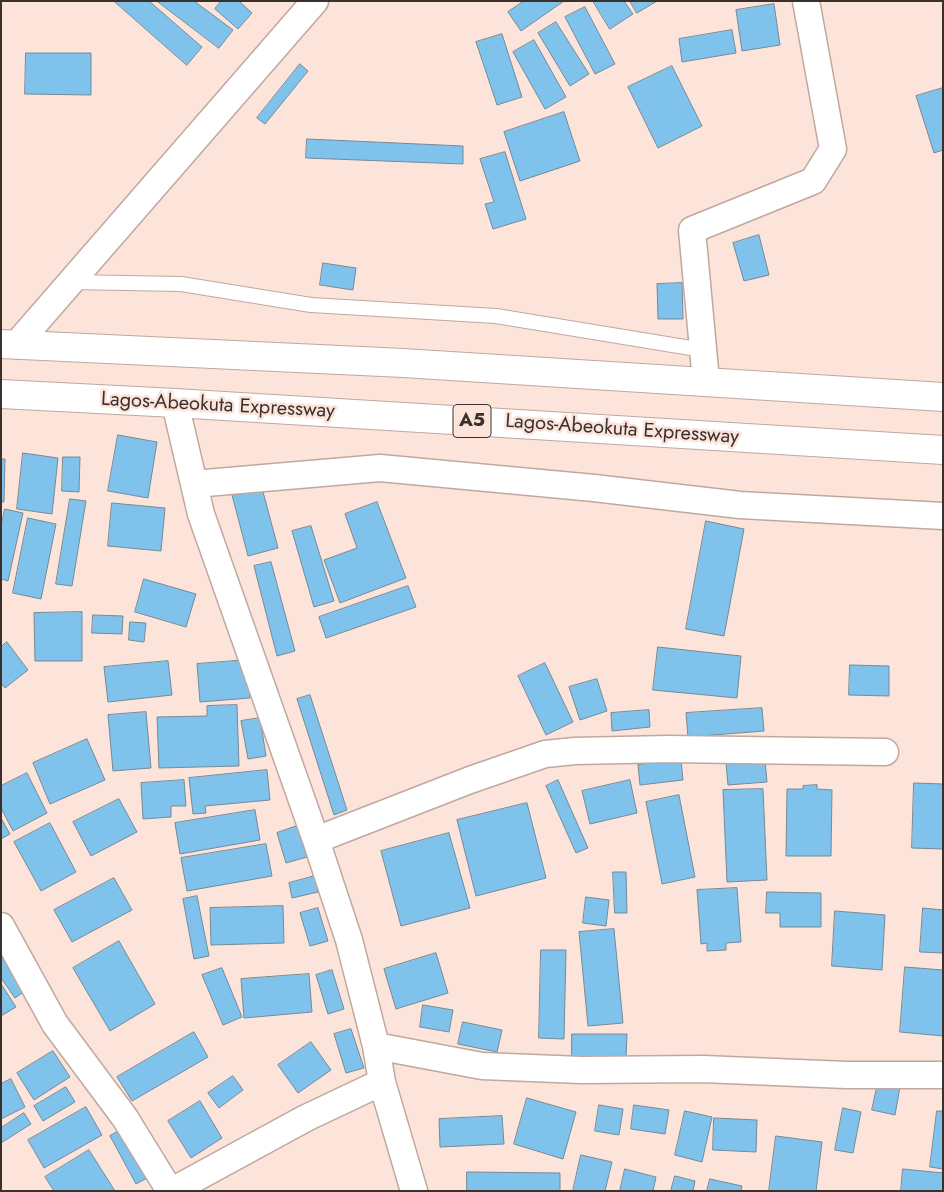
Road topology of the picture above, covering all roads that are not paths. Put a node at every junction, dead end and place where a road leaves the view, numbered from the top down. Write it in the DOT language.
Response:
graph roads {
  1 [pos="314,1"];
  2 [pos="806,1"];
  3 [pos="70,282"];
  4 [pos="8,344"];
  5 [pos="703,350"];
  6 [pos="706,382"];
  7 [pos="1,394"];
  8 [pos="943,396"];
  9 [pos="175,403"];
  10 [pos="943,450"];
  11 [pos="194,484"];
  12 [pos="943,516"];
  13 [pos="885,752"];
  14 [pos="316,840"];
  15 [pos="1,926"];
  16 [pos="376,1046"];
  17 [pos="943,1075"];
  18 [pos="382,1082"];
  19 [pos="171,1191"];
  20 [pos="414,1191"];
  1 -- 3 [label="street"];
  2 -- 5 [label="street"];
  3 -- 4 [label="street"];
  3 -- 5 [label="lane"];
  4 -- 6 [label="highway"];
  5 -- 6 [label="street"];
  6 -- 8 [label="highway"];
  7 -- 9 [label="highway, Lagos-Abeokuta Expressway / A5"];
  9 -- 10 [label="highway, Lagos-Abeokuta Expressway / A5"];
  9 -- 11 [label="street"];
  11 -- 12 [label="street"];
  11 -- 14 [label="street"];
  13 -- 14 [label="street"];
  14 -- 16 [label="street"];
  15 -- 19 [label="street"];
  16 -- 17 [label="street"];
  16 -- 18 [label="street"];
  18 -- 19 [label="street"];
  18 -- 20 [label="street"];
}
